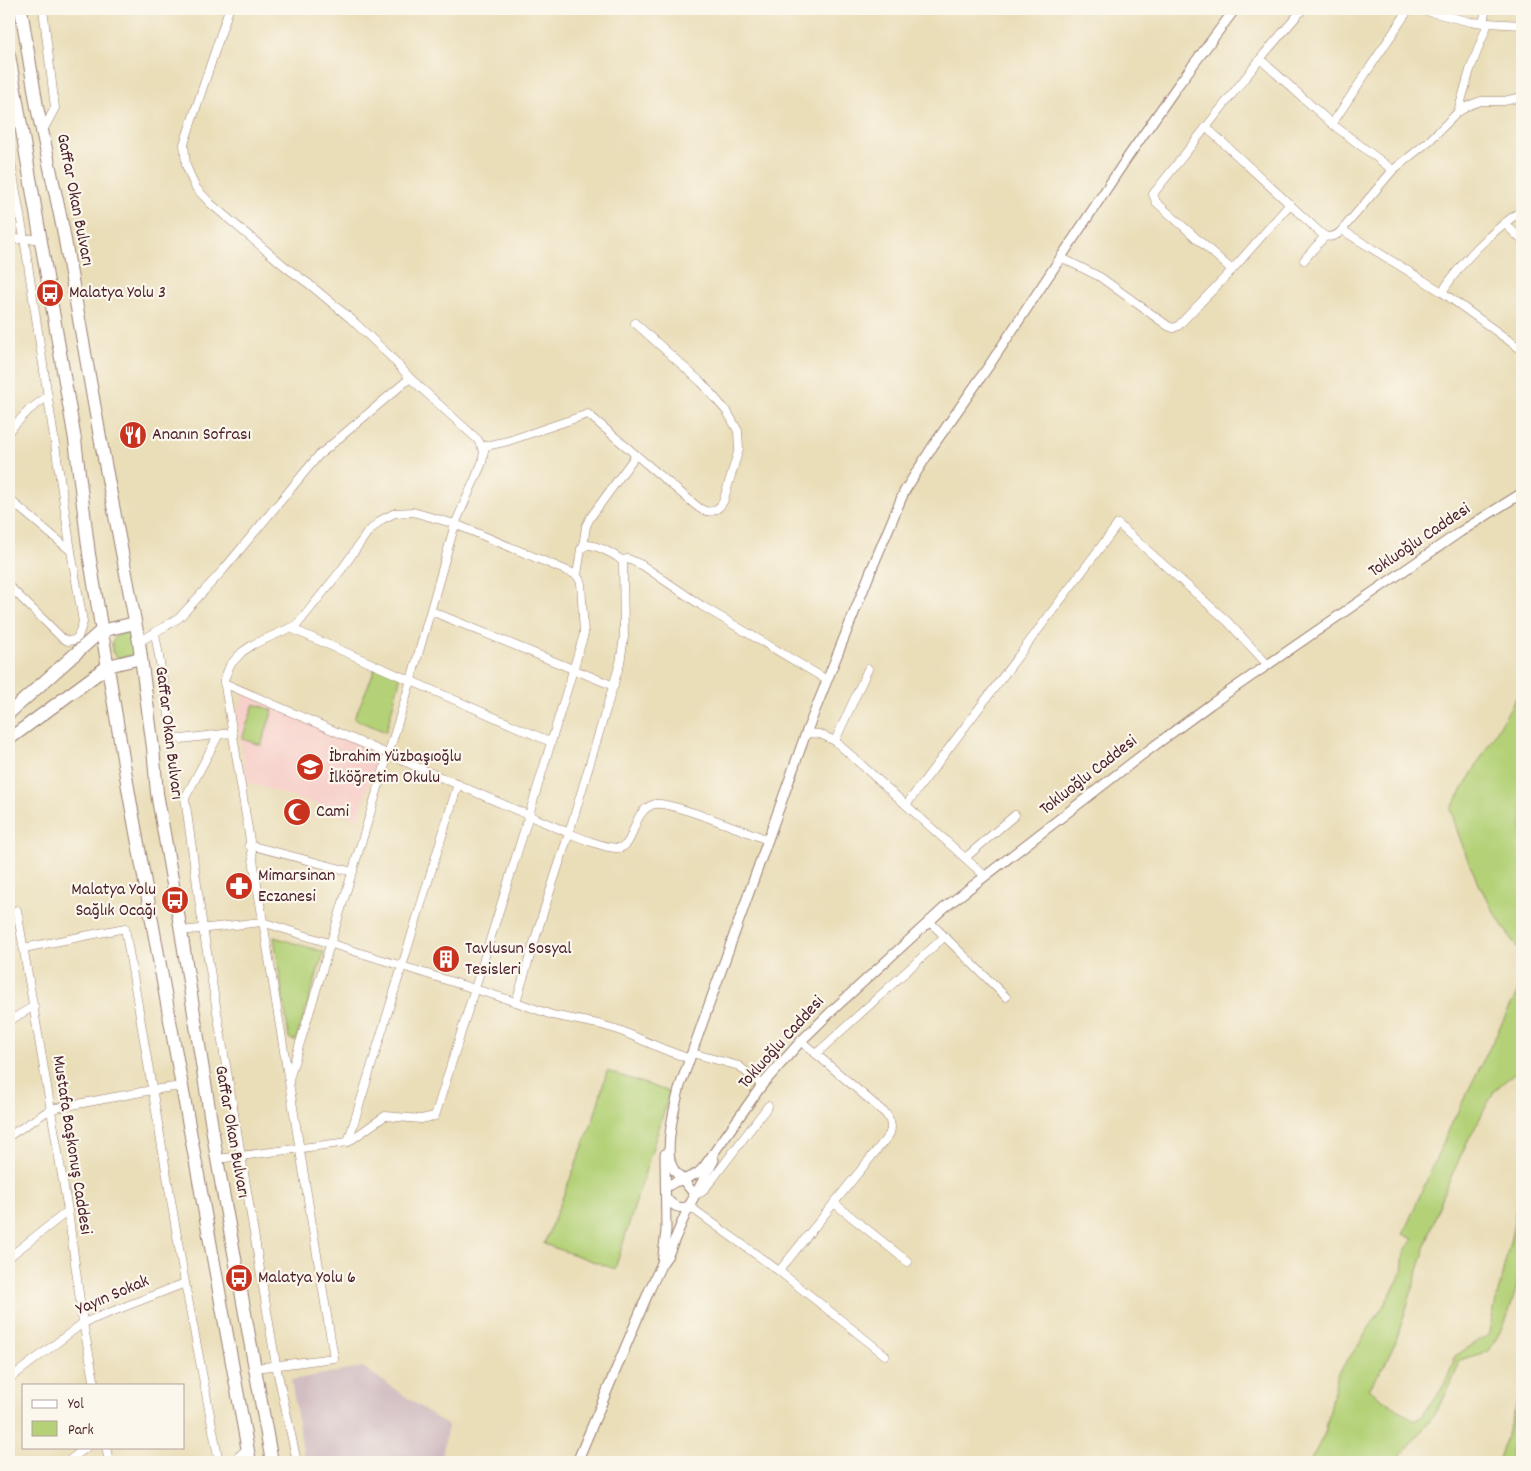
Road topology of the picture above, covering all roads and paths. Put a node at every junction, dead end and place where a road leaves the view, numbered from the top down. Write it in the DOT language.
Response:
graph roads {
  1 [pos="21,9"];
  2 [pos="43,9"];
  3 [pos="229,9"];
  4 [pos="1235,9"];
  5 [pos="1303,9"];
  6 [pos="1409,9"];
  7 [pos="1418,9"];
  8 [pos="1486,9"];
  9 [pos="1486,23"];
  10 [pos="1522,25"];
  11 [pos="9,55"];
  12 [pos="1260,59"];
  13 [pos="1522,98"];
  14 [pos="1458,112"];
  15 [pos="1332,124"];
  16 [pos="1206,127"];
  17 [pos="42,132"];
  18 [pos="9,152"];
  19 [pos="1392,170"];
  20 [pos="1290,204"];
  21 [pos="1522,210"];
  22 [pos="1504,223"];
  23 [pos="1342,230"];
  24 [pos="1325,236"];
  25 [pos="24,238"];
  26 [pos="9,239"];
  27 [pos="41,239"];
  28 [pos="1522,240"];
  29 [pos="1060,257"];
  30 [pos="1304,260"];
  31 [pos="1232,270"];
  32 [pos="1442,292"];
  33 [pos="635,323"];
  34 [pos="1522,350"];
  35 [pos="410,378"];
  36 [pos="48,396"];
  37 [pos="10,428"];
  38 [pos="482,447"];
  39 [pos="636,455"];
  40 [pos="1522,493"];
  41 [pos="9,499"];
  42 [pos="455,524"];
  43 [pos="583,547"];
  44 [pos="71,551"];
  45 [pos="621,560"];
  46 [pos="577,574"];
  47 [pos="9,586"];
  48 [pos="431,611"];
  49 [pos="135,623"];
  50 [pos="290,628"];
  51 [pos="101,630"];
  52 [pos="155,633"];
  53 [pos="139,642"];
  54 [pos="141,658"];
  55 [pos="1268,665"];
  56 [pos="108,666"];
  57 [pos="868,668"];
  58 [pos="573,669"];
  59 [pos="411,680"];
  60 [pos="827,680"];
  61 [pos="224,683"];
  62 [pos="614,686"];
  63 [pos="9,714"];
  64 [pos="232,733"];
  65 [pos="806,733"];
  66 [pos="218,736"];
  67 [pos="9,738"];
  68 [pos="551,742"];
  69 [pos="834,742"];
  70 [pos="389,754"];
  71 [pos="458,784"];
  72 [pos="906,805"];
  73 [pos="529,815"];
  74 [pos="1015,815"];
  75 [pos="569,834"];
  76 [pos="768,840"];
  77 [pos="249,845"];
  78 [pos="965,858"];
  79 [pos="353,872"];
  80 [pos="985,876"];
  81 [pos="9,914"];
  82 [pos="929,921"];
  83 [pos="262,922"];
  84 [pos="203,928"];
  85 [pos="181,931"];
  86 [pos="944,937"];
  87 [pos="331,944"];
  88 [pos="24,948"];
  89 [pos="402,966"];
  90 [pos="476,989"];
  91 [pos="1006,997"];
  92 [pos="516,1002"];
  93 [pos="34,1006"];
  94 [pos="9,1021"];
  95 [pos="802,1041"];
  96 [pos="816,1054"];
  97 [pos="691,1056"];
  98 [pos="288,1081"];
  99 [pos="762,1085"];
  100 [pos="182,1086"];
  101 [pos="152,1090"];
  102 [pos="768,1106"];
  103 [pos="51,1110"];
  104 [pos="9,1136"];
  105 [pos="670,1140"];
  106 [pos="724,1140"];
  107 [pos="348,1142"];
  108 [pos="300,1148"];
  109 [pos="241,1156"];
  110 [pos="217,1159"];
  111 [pos="683,1180"];
  112 [pos="666,1187"];
  113 [pos="695,1195"];
  114 [pos="666,1198"];
  115 [pos="834,1203"];
  116 [pos="689,1206"];
  117 [pos="68,1211"];
  118 [pos="9,1257"];
  119 [pos="908,1262"];
  120 [pos="661,1265"];
  121 [pos="779,1271"];
  122 [pos="185,1283"];
  123 [pos="83,1323"];
  124 [pos="885,1355"];
  125 [pos="276,1365"];
  126 [pos="256,1368"];
  127 [pos="9,1379"];
  128 [pos="95,1384"];
  129 [pos="86,1448"];
  130 [pos="106,1448"];
  131 [pos="248,1448"];
  132 [pos="67,1462"];
  133 [pos="109,1462"];
  134 [pos="219,1462"];
  135 [pos="232,1462"];
  136 [pos="250,1462"];
  137 [pos="272,1462"];
  138 [pos="297,1462"];
  139 [pos="577,1462"];
  1 -- 17 [label="highway, Gaffar Okan Bulvarı"];
  2 -- 17 [label="street"];
  3 -- 35 [label="street"];
  4 -- 29 [label="street"];
  5 -- 12 [label="street"];
  6 -- 15 [label="street"];
  7 -- 9 [label="street"];
  8 -- 9 [label="street"];
  9 -- 10 [label="street"];
  9 -- 14 [label="street"];
  11 -- 27 [label="highway"];
  12 -- 15 [label="street"];
  12 -- 16 [label="street"];
  13 -- 14 [label="street"];
  14 -- 19 [label="street"];
  15 -- 19 [label="street"];
  16 -- 20 [label="street"];
  16 -- 31 [label="street"];
  17 -- 49 [label="highway, Gaffar Okan Bulvarı"];
  18 -- 25 [label="street"];
  19 -- 23 [label="street"];
  20 -- 24 [label="street"];
  20 -- 31 [label="street"];
  21 -- 22 [label="street"];
  22 -- 28 [label="street"];
  22 -- 32 [label="street"];
  23 -- 24 [label="street"];
  23 -- 32 [label="street"];
  24 -- 30 [label="street"];
  25 -- 26 [label="street"];
  25 -- 27 [label="street"];
  25 -- 36 [label="street"];
  27 -- 51 [label="highway"];
  29 -- 31 [label="street"];
  29 -- 60 [label="street"];
  32 -- 34 [label="street"];
  33 -- 39 [label="street"];
  35 -- 38 [label="street"];
  35 -- 52 [label="street"];
  36 -- 37 [label="street"];
  36 -- 44 [label="street"];
  38 -- 39 [label="street"];
  38 -- 42 [label="street"];
  39 -- 43 [label="street"];
  40 -- 55 [label="street, Tokluoğlu Caddesi"];
  41 -- 44 [label="street"];
  42 -- 46 [label="street"];
  42 -- 48 [label="street"];
  42 -- 50 [label="street"];
  43 -- 45 [label="street"];
  43 -- 46 [label="street"];
  44 -- 47 [label="street"];
  45 -- 60 [label="street"];
  45 -- 62 [label="street"];
  46 -- 58 [label="street"];
  48 -- 58 [label="street"];
  48 -- 59 [label="street"];
  49 -- 51 [label="highway"];
  49 -- 53 [label="highway, Gaffar Okan Bulvarı"];
  50 -- 59 [label="street"];
  50 -- 61 [label="street"];
  51 -- 56 [label="highway"];
  51 -- 63 [label="highway"];
  52 -- 53 [label="street"];
  52 -- 66 [label="street"];
  53 -- 54 [label="highway, Gaffar Okan Bulvarı"];
  54 -- 56 [label="highway"];
  54 -- 85 [label="highway, Gaffar Okan Bulvarı"];
  55 -- 72 [label="street"];
  55 -- 80 [label="street, Tokluoğlu Caddesi"];
  56 -- 67 [label="highway"];
  56 -- 100 [label="highway"];
  57 -- 69 [label="street"];
  58 -- 62 [label="street"];
  58 -- 68 [label="street"];
  59 -- 68 [label="street"];
  59 -- 70 [label="street"];
  60 -- 65 [label="street"];
  61 -- 64 [label="street"];
  61 -- 70 [label="street"];
  62 -- 75 [label="street"];
  64 -- 66 [label="street"];
  64 -- 77 [label="street"];
  65 -- 69 [label="street"];
  65 -- 76 [label="street"];
  66 -- 84 [label="street"];
  68 -- 73 [label="street"];
  69 -- 72 [label="street"];
  70 -- 71 [label="street"];
  70 -- 79 [label="street"];
  71 -- 73 [label="street"];
  71 -- 89 [label="street"];
  72 -- 78 [label="street"];
  73 -- 75 [label="street"];
  73 -- 90 [label="street"];
  74 -- 78 [label="street"];
  75 -- 76 [label="street"];
  75 -- 92 [label="street"];
  76 -- 97 [label="street"];
  77 -- 79 [label="street"];
  77 -- 83 [label="street"];
  78 -- 80 [label="street"];
  79 -- 87 [label="street"];
  80 -- 82 [label="street, Tokluoğlu Caddesi"];
  81 -- 88 [label="street, Mustafa Başkonuş Caddesi"];
  82 -- 86 [label="street"];
  82 -- 95 [label="street, Tokluoğlu Caddesi"];
  83 -- 84 [label="street"];
  83 -- 87 [label="street"];
  83 -- 98 [label="street"];
  84 -- 85 [label="street"];
  84 -- 109 [label="street"];
  85 -- 110 [label="highway, Gaffar Okan Bulvarı"];
  86 -- 91 [label="street"];
  86 -- 96 [label="street"];
  87 -- 89 [label="street"];
  87 -- 98 [label="street"];
  88 -- 93 [label="street, Mustafa Başkonuş Caddesi"];
  88 -- 101 [label="street"];
  89 -- 90 [label="street"];
  89 -- 107 [label="street"];
  90 -- 92 [label="street"];
  90 -- 107 [label="street"];
  92 -- 97 [label="street"];
  93 -- 94 [label="street"];
  93 -- 103 [label="street, Mustafa Başkonuş Caddesi"];
  95 -- 96 [label="street"];
  95 -- 99 [label="street, Tokluoğlu Caddesi"];
  96 -- 115 [label="street"];
  97 -- 99 [label="street"];
  97 -- 105 [label="street"];
  98 -- 108 [label="street"];
  99 -- 106 [label="street, Tokluoğlu Caddesi"];
  100 -- 101 [label="street"];
  100 -- 131 [label="highway"];
  101 -- 103 [label="street"];
  101 -- 122 [label="street"];
  102 -- 113 [label="street"];
  103 -- 104 [label="street"];
  103 -- 117 [label="street, Mustafa Başkonuş Caddesi"];
  105 -- 111 [label="street"];
  105 -- 112 [label="street"];
  106 -- 111 [label="street, Tokluoğlu Caddesi"];
  106 -- 113 [label="street, Tokluoğlu Caddesi"];
  107 -- 108 [label="street"];
  108 -- 109 [label="street"];
  108 -- 125 [label="street"];
  109 -- 110 [label="street"];
  109 -- 125 [label="street"];
  110 -- 126 [label="highway, Gaffar Okan Bulvarı"];
  111 -- 112 [label="street"];
  111 -- 113 [label="street"];
  112 -- 114 [label="street"];
  113 -- 116 [label="street, Tokluoğlu Caddesi"];
  114 -- 116 [label="street"];
  114 -- 120 [label="street"];
  115 -- 119 [label="street"];
  115 -- 121 [label="street"];
  116 -- 120 [label="street, Tokluoğlu Caddesi"];
  116 -- 121 [label="street"];
  117 -- 118 [label="street"];
  117 -- 123 [label="street, Mustafa Başkonuş Caddesi"];
  120 -- 139 [label="street, Tokluoğlu Caddesi"];
  121 -- 124 [label="street"];
  122 -- 123 [label="street, Yayın Sokak"];
  122 -- 134 [label="street"];
  123 -- 127 [label="street, Yayın Sokak"];
  123 -- 128 [label="street, Mustafa Başkonuş Caddesi"];
  125 -- 126 [label="street"];
  125 -- 138 [label="street"];
  126 -- 137 [label="highway, Gaffar Okan Bulvarı"];
  129 -- 132 [label="street"];
  130 -- 133 [label="street"];
  131 -- 135 [label="street"];
  131 -- 136 [label="highway"];
}
